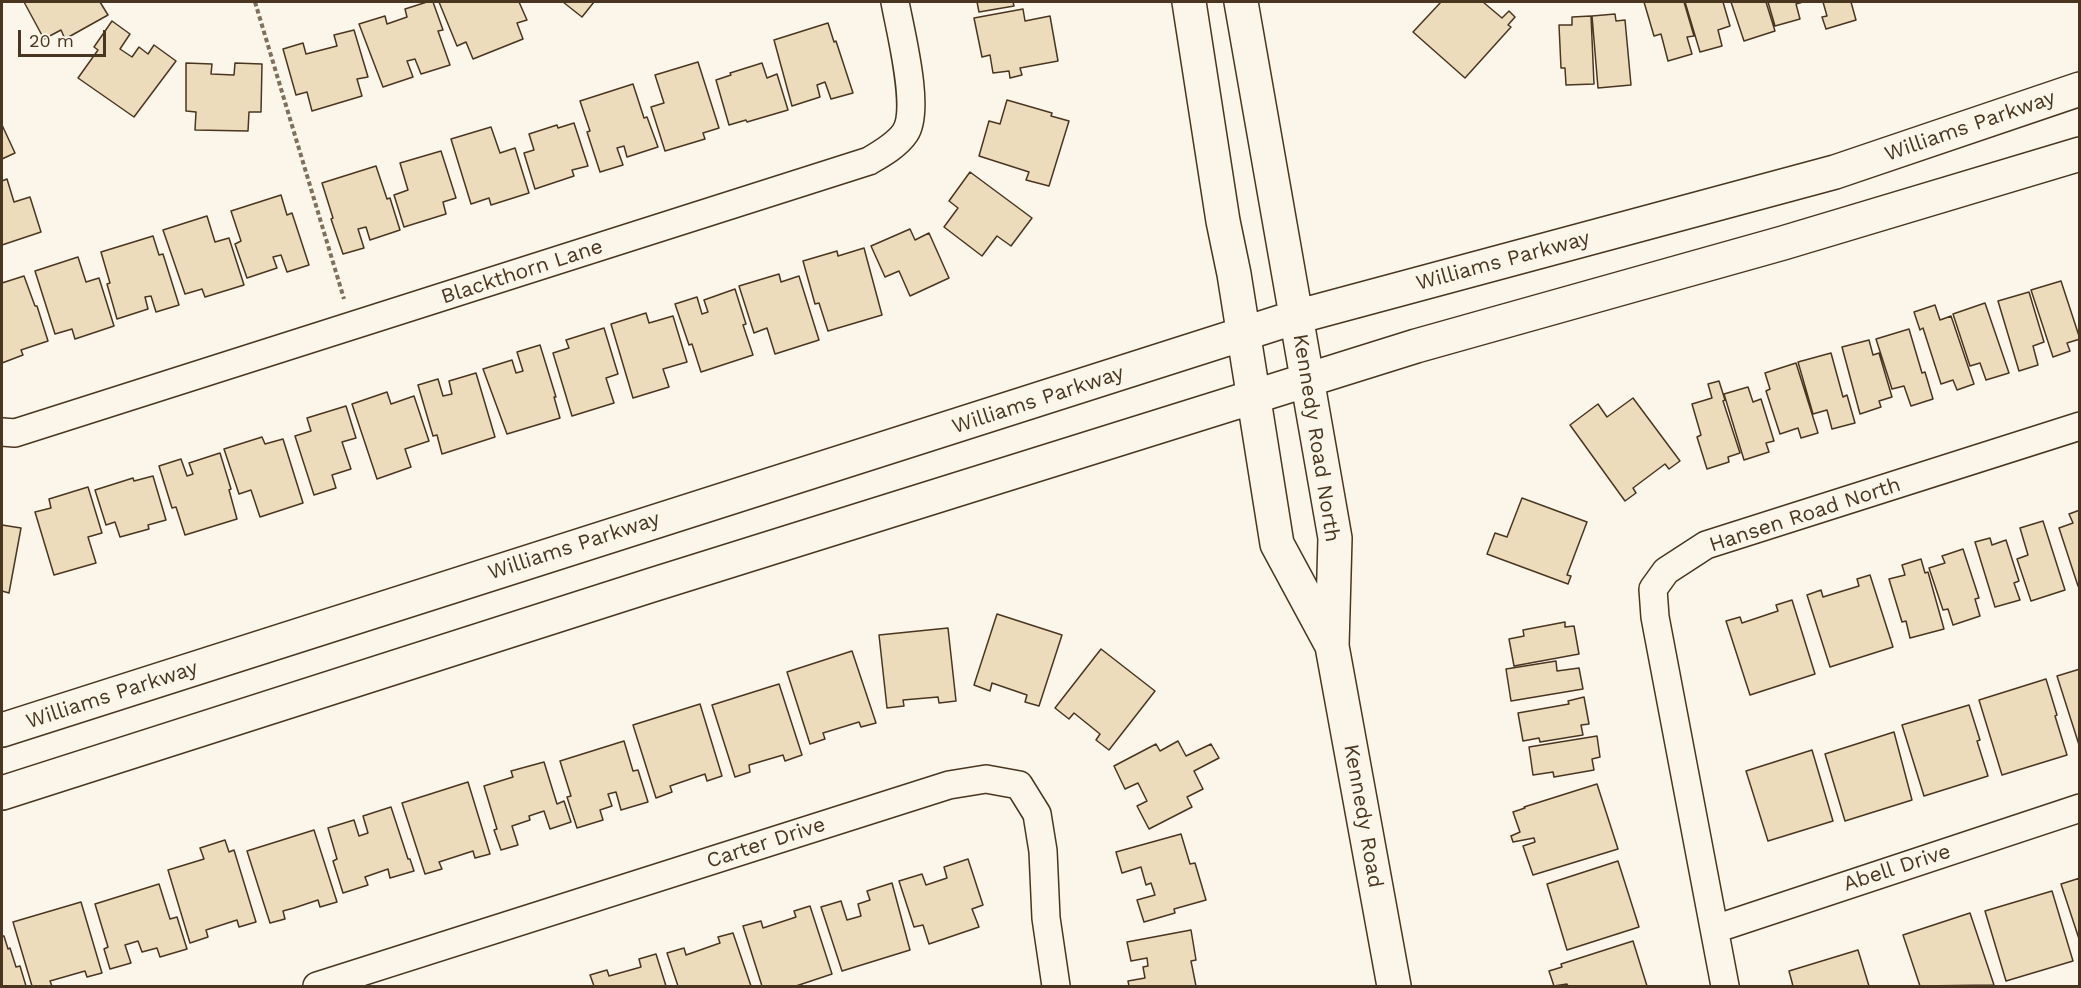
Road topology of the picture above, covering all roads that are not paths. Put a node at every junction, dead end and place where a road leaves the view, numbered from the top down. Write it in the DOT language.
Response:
graph roads {
  1 [pos="895,2"];
  2 [pos="1189,2"];
  3 [pos="1241,2"];
  4 [pos="2079,89"];
  5 [pos="2079,154"];
  6 [pos="1296,317"];
  7 [pos="1244,335"];
  8 [pos="1308,381"];
  9 [pos="1253,398"];
  10 [pos="2079,426"];
  11 [pos="2,432"];
  12 [pos="1332,646"];
  13 [pos="2,730"];
  14 [pos="2,793"];
  15 [pos="2079,808"];
  16 [pos="1715,929"];
  17 [pos="317,987"];
  18 [pos="1056,987"];
  19 [pos="1394,987"];
  20 [pos="1725,987"];
  1 -- 11 [label="street, Blackthorn Lane"];
  2 -- 7 [label="main road"];
  3 -- 6 [label="main road, Kennedy Road North"];
  4 -- 6 [label="main road, Williams Parkway"];
  5 -- 8 [label="main road"];
  6 -- 7 [label="main road, Williams Parkway"];
  6 -- 8 [label="main road, Kennedy Road North"];
  7 -- 9 [label="main road"];
  7 -- 13 [label="main road, Williams Parkway"];
  8 -- 9 [label="main road"];
  8 -- 12 [label="main road, Kennedy Road North"];
  9 -- 12 [label="main road"];
  9 -- 14 [label="main road"];
  10 -- 16 [label="street, Hansen Road North"];
  12 -- 19 [label="main road, Kennedy Road"];
  15 -- 16 [label="street, Abell Drive"];
  16 -- 20 [label="street, Hansen Road North"];
  17 -- 18 [label="street, Carter Drive"];
}
